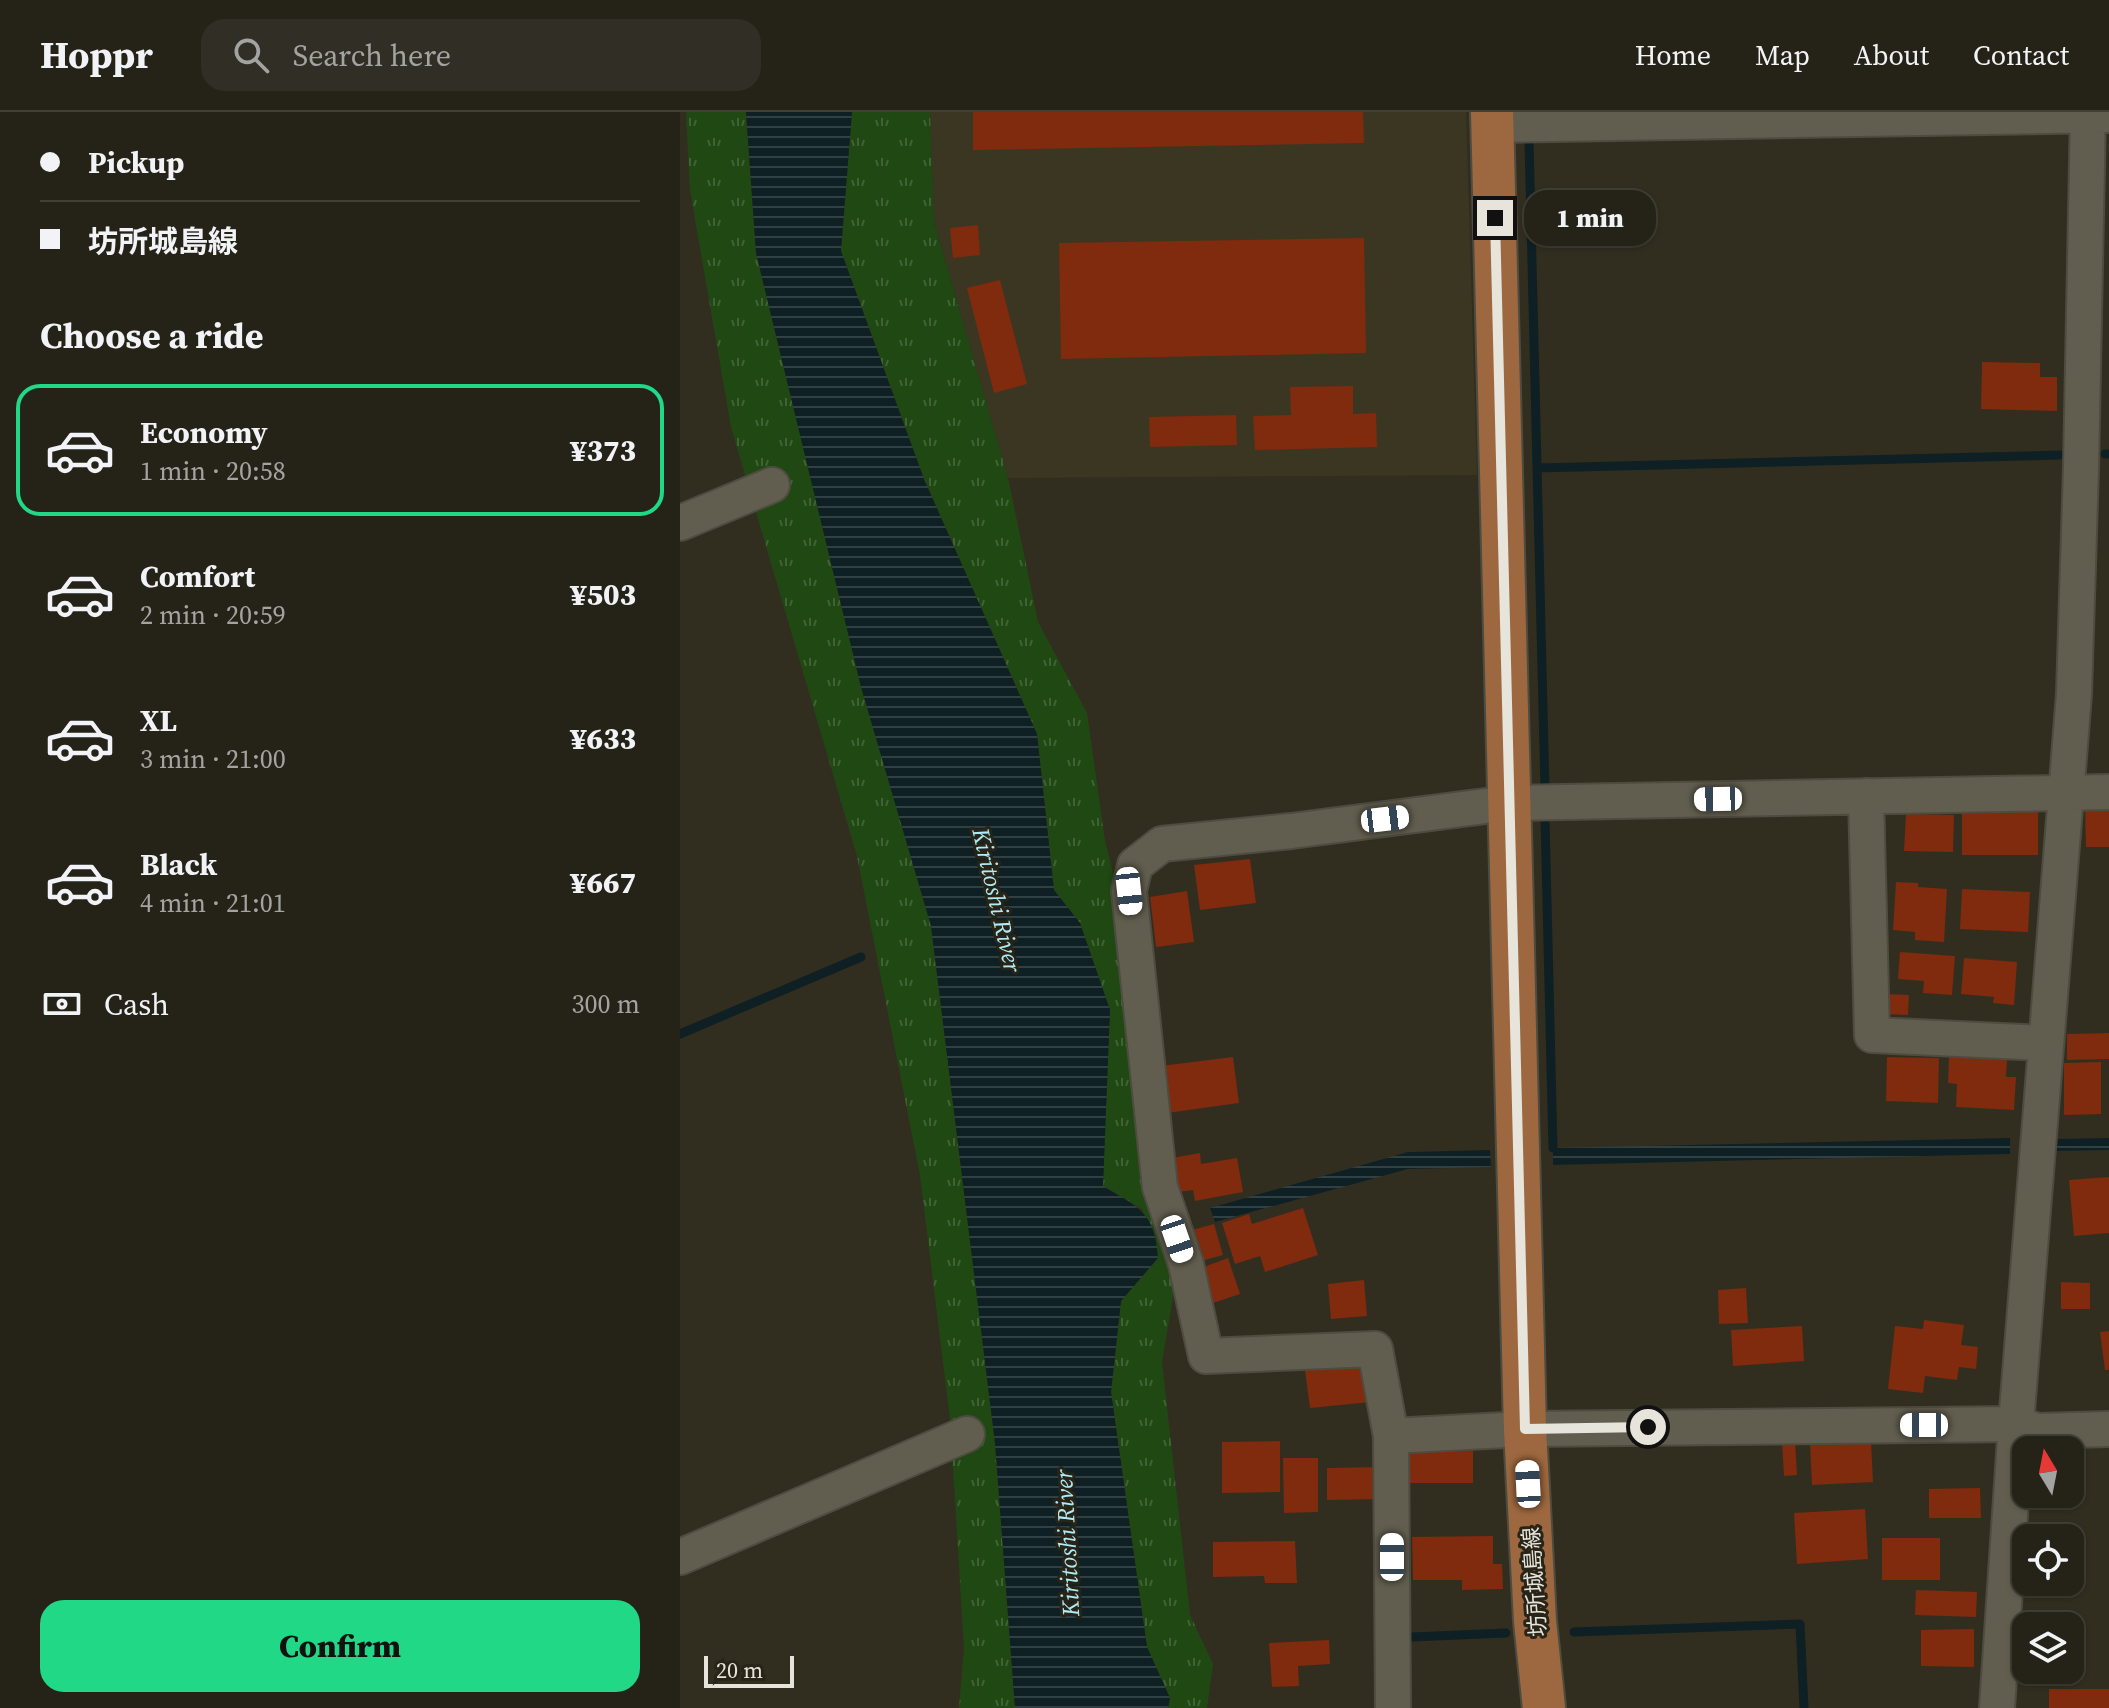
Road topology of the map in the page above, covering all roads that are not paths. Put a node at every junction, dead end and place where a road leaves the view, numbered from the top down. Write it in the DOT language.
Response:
graph roads {
  1 [pos="2095,114"];
  2 [pos="1492,119"];
  3 [pos="772,485"];
  4 [pos="680,523"];
  5 [pos="2067,792"];
  6 [pos="2109,792"];
  7 [pos="1866,796"];
  8 [pos="1509,803"];
  9 [pos="2046,1043"];
  10 [pos="2016,1424"];
  11 [pos="1525,1429"];
  12 [pos="2109,1429"];
  13 [pos="967,1434"];
  14 [pos="1391,1436"];
  15 [pos="680,1557"];
  16 [pos="1393,1708"];
  17 [pos="1544,1708"];
  18 [pos="1997,1708"];
  1 -- 2 [label="street"];
  1 -- 5 [label="street"];
  2 -- 8 [label="main road, 坊所城島線"];
  3 -- 4 [label="street"];
  5 -- 6 [label="street"];
  5 -- 7 [label="street"];
  5 -- 9 [label="street"];
  7 -- 8 [label="street"];
  7 -- 9 [label="street"];
  8 -- 11 [label="main road, 坊所城島線"];
  8 -- 14 [label="street"];
  9 -- 10 [label="street"];
  10 -- 11 [label="street"];
  10 -- 12 [label="street"];
  10 -- 18 [label="street"];
  11 -- 14 [label="street"];
  11 -- 17 [label="main road, 坊所城島線"];
  13 -- 15 [label="street"];
  14 -- 16 [label="street"];
}
